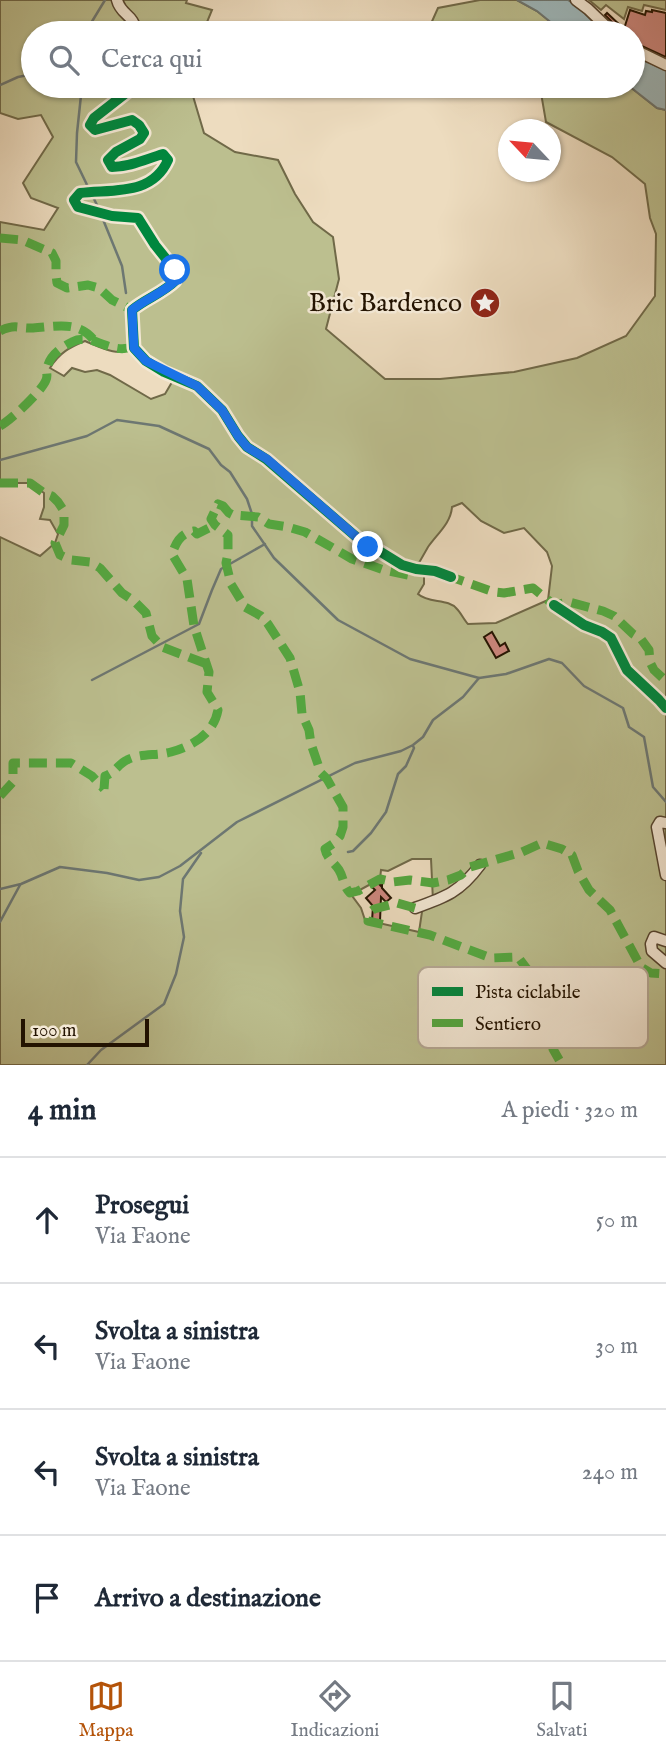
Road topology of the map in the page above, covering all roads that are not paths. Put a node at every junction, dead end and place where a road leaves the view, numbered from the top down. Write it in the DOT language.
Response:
graph roads {
  1 [pos="117,0"];
  2 [pos="576,0"];
  3 [pos="133,21"];
  4 [pos="600,21"];
  5 [pos="645,55"];
  6 [pos="666,65"];
  7 [pos="120,98"];
  8 [pos="452,577"];
  9 [pos="554,605"];
  10 [pos="666,708"];
  11 [pos="666,823"];
  12 [pos="480,865"];
  13 [pos="666,875"];
  14 [pos="415,908"];
  15 [pos="666,941"];
  16 [pos="666,963"];
  1 -- 3 [label="street"];
  2 -- 4 [label="street"];
  5 -- 6 [label="street"];
  7 -- 8 [label="street"];
  9 -- 10 [label="street"];
  11 -- 13 [label="street"];
  12 -- 14 [label="street"];
  15 -- 16 [label="street"];
}
